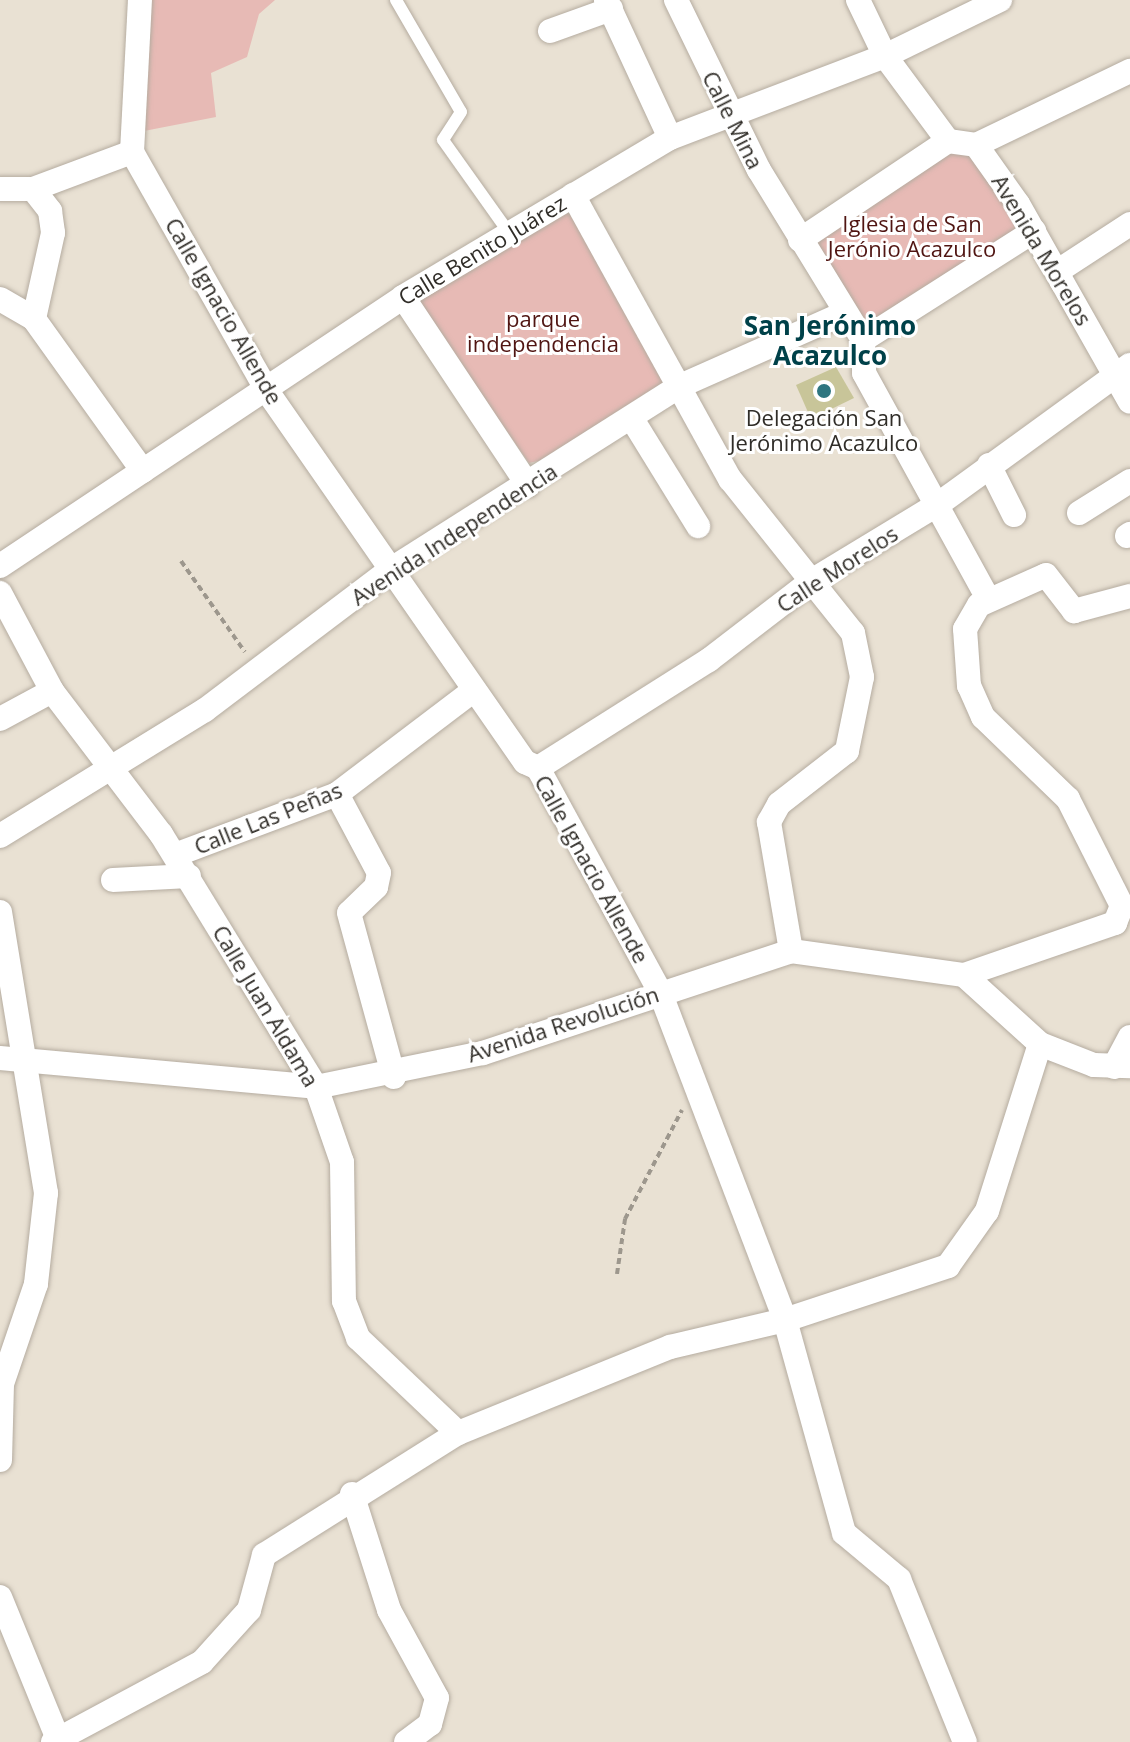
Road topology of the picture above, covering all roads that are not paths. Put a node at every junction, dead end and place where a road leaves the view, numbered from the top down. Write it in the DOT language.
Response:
graph roads {
  1 [pos="140,0"];
  2 [pos="396,0"];
  3 [pos="858,0"];
  4 [pos="1000,0"];
  5 [pos="683,2"];
  6 [pos="608,4"];
  7 [pos="550,31"];
  8 [pos="885,56"];
  9 [pos="1130,71"];
  10 [pos="728,110"];
  11 [pos="670,138"];
  12 [pos="948,141"];
  13 [pos="976,145"];
  14 [pos="132,152"];
  15 [pos="0,189"];
  16 [pos="33,189"];
  17 [pos="573,195"];
  18 [pos="1130,224"];
  19 [pos="1034,231"];
  20 [pos="509,233"];
  21 [pos="799,238"];
  22 [pos="1058,271"];
  23 [pos="403,297"];
  24 [pos="0,299"];
  25 [pos="845,313"];
  26 [pos="34,319"];
  27 [pos="863,340"];
  28 [pos="1121,369"];
  29 [pos="680,386"];
  30 [pos="267,391"];
  31 [pos="1130,402"];
  32 [pos="632,419"];
  33 [pos="989,465"];
  34 [pos="143,471"];
  35 [pos="1130,481"];
  36 [pos="528,485"];
  37 [pos="940,503"];
  38 [pos="1079,513"];
  39 [pos="1014,515"];
  40 [pos="698,526"];
  41 [pos="0,566"];
  42 [pos="393,568"];
  43 [pos="813,580"];
  44 [pos="0,593"];
  45 [pos="1130,596"];
  46 [pos="989,600"];
  47 [pos="474,690"];
  48 [pos="52,691"];
  49 [pos="0,719"];
  50 [pos="117,768"];
  51 [pos="538,768"];
  52 [pos="337,794"];
  53 [pos="0,836"];
  54 [pos="175,855"];
  55 [pos="189,876"];
  56 [pos="113,880"];
  57 [pos="0,912"];
  58 [pos="791,951"];
  59 [pos="964,975"];
  60 [pos="660,992"];
  61 [pos="1130,1037"];
  62 [pos="1040,1044"];
  63 [pos="27,1057"];
  64 [pos="0,1058"];
  65 [pos="1122,1067"];
  66 [pos="394,1077"];
  67 [pos="316,1087"];
  68 [pos="785,1320"];
  69 [pos="2,1370"];
  70 [pos="458,1433"];
  71 [pos="0,1460"];
  72 [pos="352,1494"];
  73 [pos="0,1597"];
  74 [pos="56,1740"];
  75 [pos="406,1742"];
  76 [pos="965,1742"];
  1 -- 14 [label="street"];
  2 -- 20 [label="lane"];
  3 -- 8 [label="street"];
  4 -- 8 [label="street, Calle Benito Juárez"];
  5 -- 10 [label="street, Calle Mina"];
  6 -- 7 [label="street"];
  6 -- 11 [label="street"];
  8 -- 10 [label="street, Calle Benito Juárez"];
  8 -- 12 [label="street"];
  9 -- 13 [label="street"];
  10 -- 11 [label="street, Calle Benito Juárez"];
  10 -- 21 [label="street, Calle Mina"];
  11 -- 17 [label="street, Calle Benito Juárez"];
  12 -- 13 [label="street"];
  12 -- 21 [label="street"];
  13 -- 19 [label="street, Avenida Morelos"];
  14 -- 16 [label="street"];
  14 -- 30 [label="street, Calle Ignacio Allende"];
  15 -- 16 [label="street"];
  16 -- 26 [label="street"];
  17 -- 20 [label="street, Calle Benito Juárez"];
  17 -- 29 [label="street"];
  18 -- 22 [label="street"];
  19 -- 22 [label="street, Avenida Morelos"];
  19 -- 27 [label="street"];
  20 -- 23 [label="street, Calle Benito Juárez"];
  21 -- 25 [label="street, Calle Mina"];
  22 -- 28 [label="street, Avenida Morelos"];
  23 -- 30 [label="street, Calle Benito Juárez"];
  23 -- 36 [label="street"];
  24 -- 26 [label="street"];
  25 -- 27 [label="street, Calle Mina"];
  25 -- 29 [label="street, Avenida Independencia"];
  26 -- 34 [label="street"];
  27 -- 37 [label="street"];
  28 -- 31 [label="street, Avenida Morelos"];
  28 -- 33 [label="street, Calle Morelos"];
  29 -- 32 [label="street, Avenida Independencia"];
  29 -- 43 [label="street"];
  30 -- 34 [label="street, Calle Benito Juárez"];
  30 -- 42 [label="street, Calle Ignacio Allende"];
  32 -- 36 [label="street, Avenida Independencia"];
  32 -- 40 [label="street"];
  33 -- 37 [label="street, Calle Morelos"];
  33 -- 39 [label="street"];
  34 -- 41 [label="street, Calle Benito Juárez"];
  35 -- 38 [label="street"];
  36 -- 42 [label="street, Avenida Independencia"];
  37 -- 43 [label="street, Calle Morelos"];
  37 -- 46 [label="street"];
  42 -- 47 [label="street, Calle Ignacio Allende"];
  42 -- 50 [label="street, Avenida Independencia"];
  43 -- 51 [label="street, Calle Morelos"];
  43 -- 58 [label="street"];
  44 -- 48 [label="street, Calle Juan Aldama"];
  45 -- 46 [label="street"];
  46 -- 59 [label="street, Avenida Revolución"];
  47 -- 51 [label="street, Calle Ignacio Allende"];
  47 -- 52 [label="street, Calle Las Peñas"];
  48 -- 49 [label="street"];
  48 -- 50 [label="street, Calle Juan Aldama"];
  50 -- 53 [label="street, Avenida Independencia"];
  50 -- 54 [label="street, Calle Juan Aldama"];
  51 -- 60 [label="street, Calle Ignacio Allende"];
  52 -- 54 [label="street, Calle Las Peñas"];
  52 -- 66 [label="street"];
  54 -- 55 [label="street, Calle Juan Aldama"];
  55 -- 56 [label="street"];
  55 -- 67 [label="street, Calle Juan Aldama"];
  57 -- 63 [label="street"];
  58 -- 59 [label="street, Avenida Revolución"];
  58 -- 60 [label="street, Avenida Revolución"];
  59 -- 62 [label="street"];
  60 -- 66 [label="street, Avenida Revolución"];
  60 -- 68 [label="street, Calle Ignacio Allende"];
  61 -- 65 [label="street"];
  62 -- 65 [label="street"];
  62 -- 68 [label="street"];
  63 -- 64 [label="street, Avenida Revolución"];
  63 -- 67 [label="street, Avenida Revolución"];
  63 -- 69 [label="street"];
  66 -- 67 [label="street, Avenida Revolución"];
  67 -- 70 [label="street, Calle Juan Aldama"];
  68 -- 70 [label="street"];
  68 -- 76 [label="street, Calle Ignacio Allende"];
  69 -- 71 [label="street"];
  70 -- 72 [label="street"];
  72 -- 74 [label="street"];
  72 -- 75 [label="street"];
  73 -- 74 [label="street"];
}
